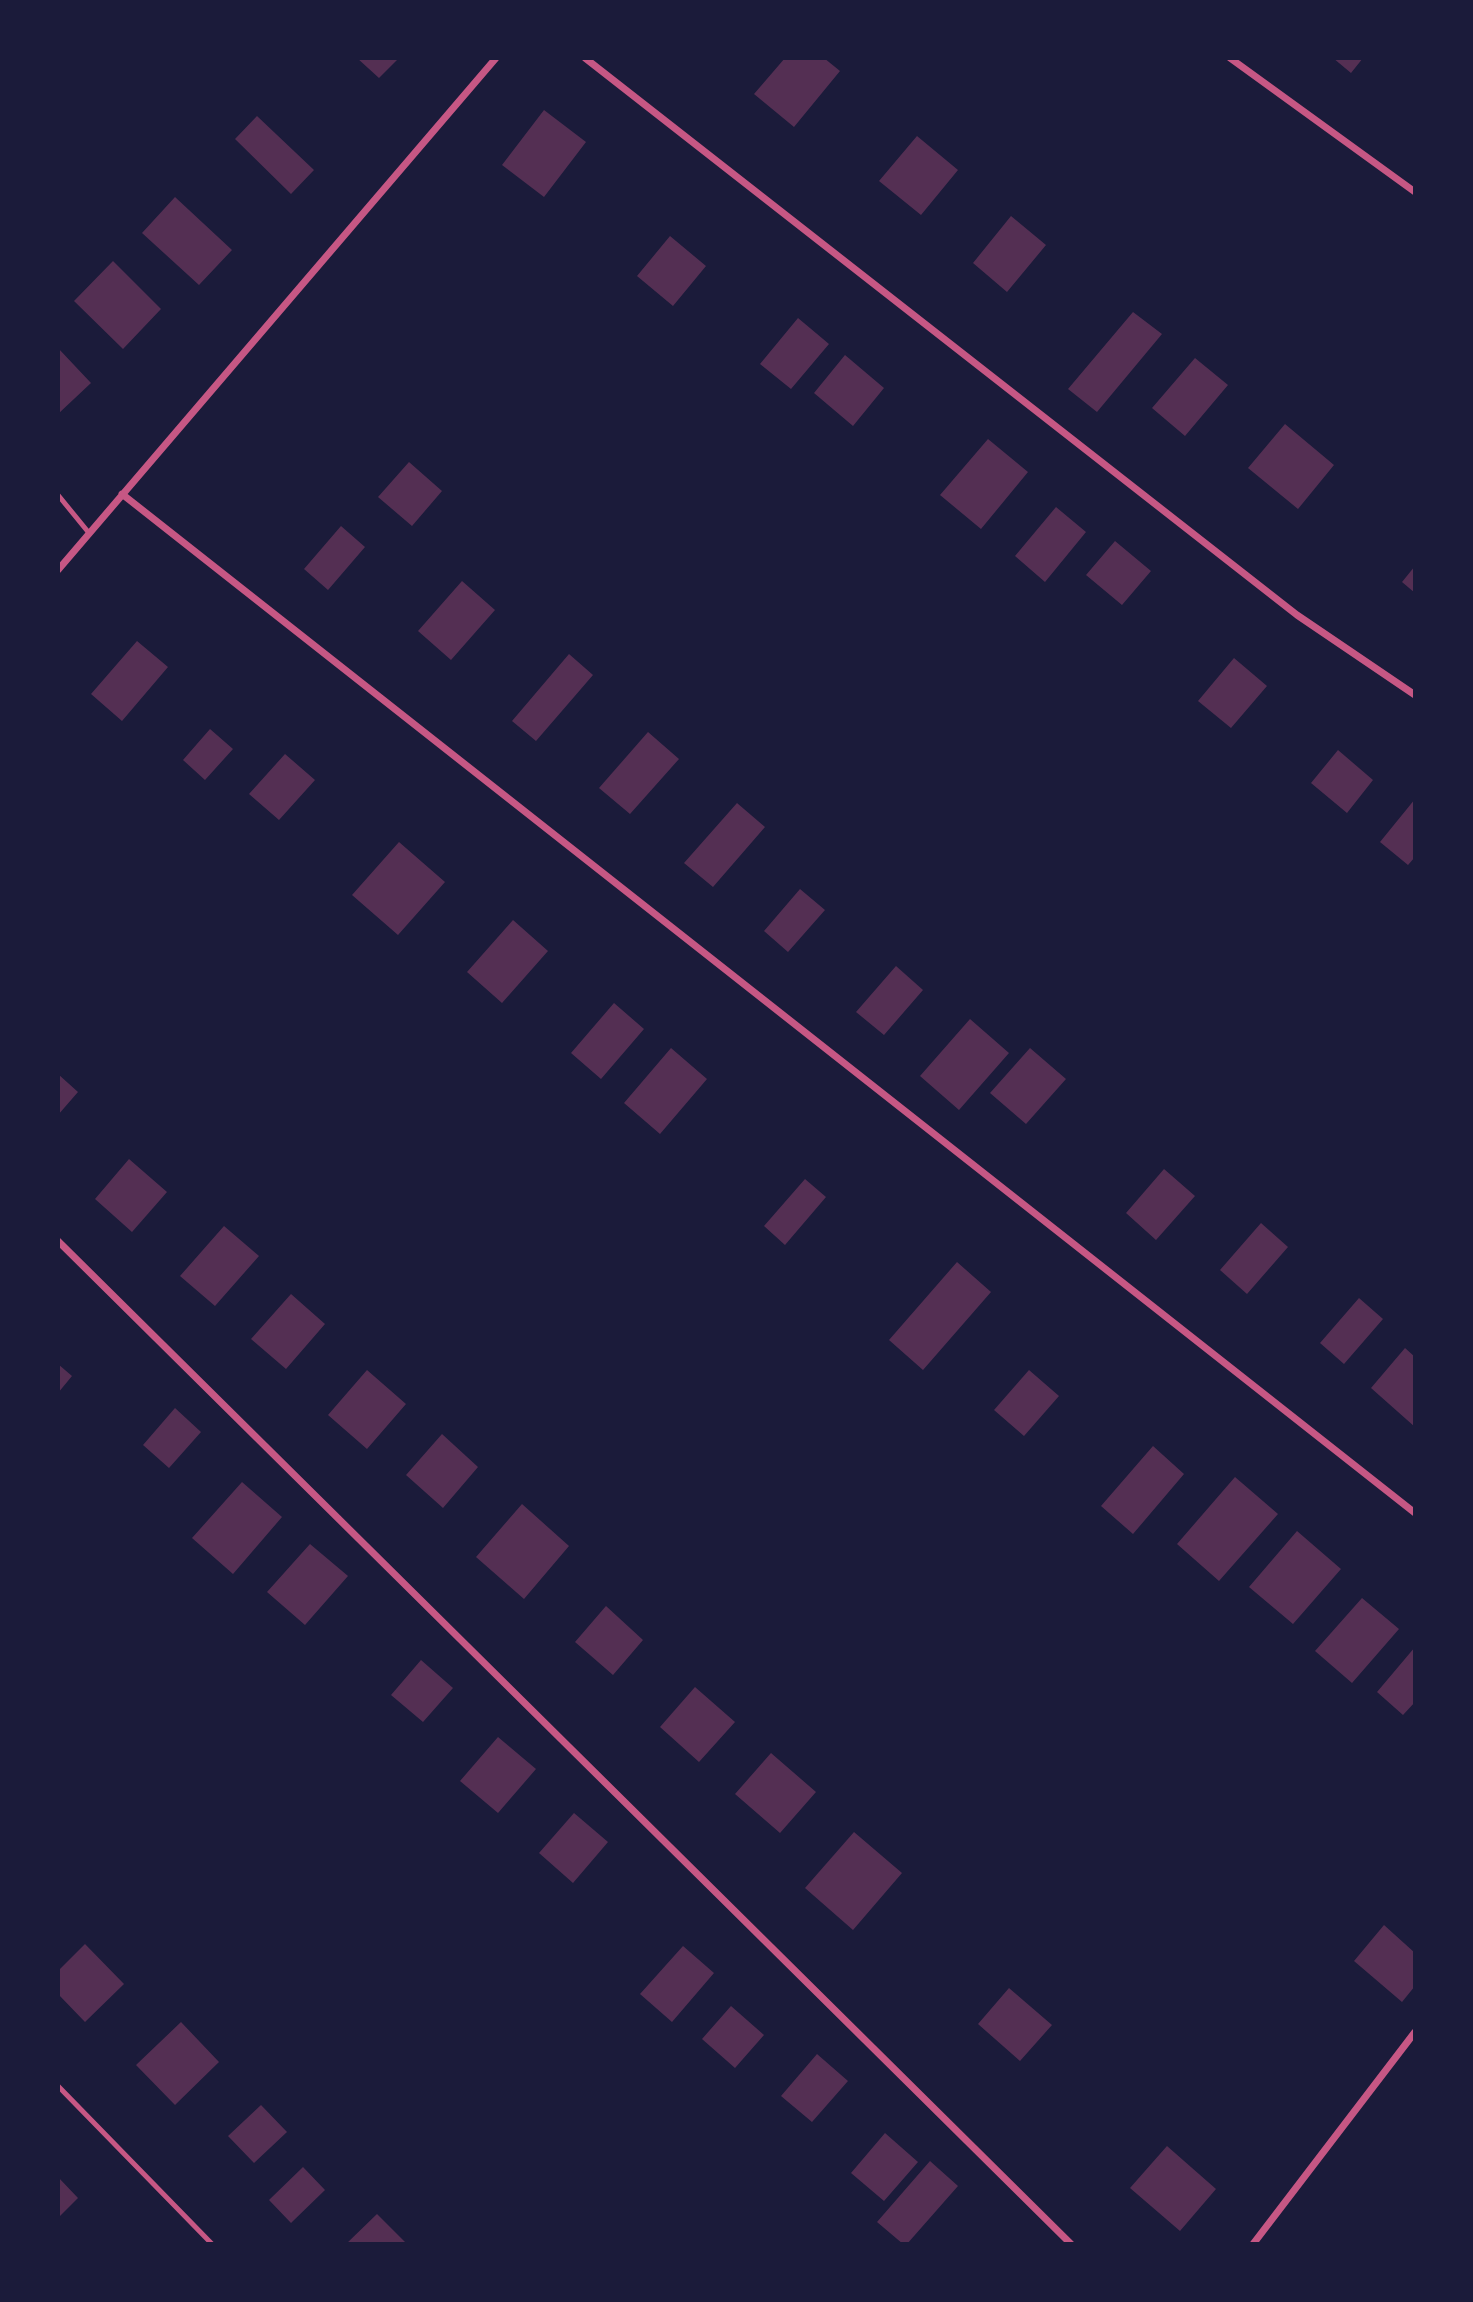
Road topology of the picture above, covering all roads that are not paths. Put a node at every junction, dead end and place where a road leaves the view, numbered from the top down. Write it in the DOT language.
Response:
graph roads {
  1 [pos="496,58"];
  2 [pos="585,58"];
  3 [pos="1230,58"];
  4 [pos="1415,192"];
  5 [pos="122,494"];
  6 [pos="58,495"];
  7 [pos="89,533"];
  8 [pos="58,570"];
  9 [pos="1415,695"];
  10 [pos="58,1241"];
  11 [pos="1415,1513"];
  12 [pos="1415,2032"];
  13 [pos="58,2086"];
  14 [pos="212,2244"];
  15 [pos="1071,2244"];
  16 [pos="1253,2244"];
  1 -- 5 [label="street"];
  2 -- 9 [label="street"];
  3 -- 4 [label="street"];
  5 -- 7 [label="street"];
  5 -- 11 [label="street"];
  6 -- 7 [label="lane"];
  7 -- 8 [label="street"];
  10 -- 15 [label="street"];
  12 -- 16 [label="street"];
  13 -- 14 [label="lane"];
}
